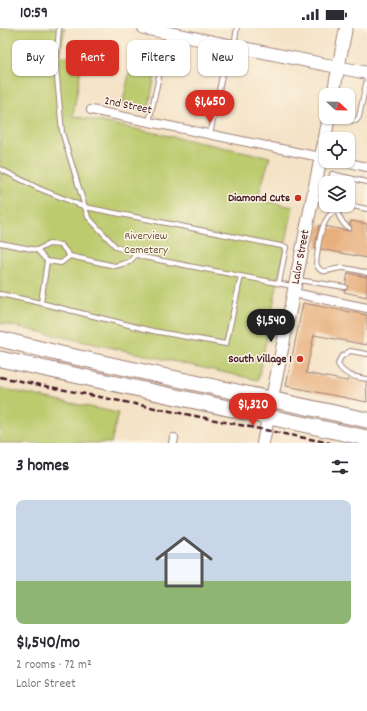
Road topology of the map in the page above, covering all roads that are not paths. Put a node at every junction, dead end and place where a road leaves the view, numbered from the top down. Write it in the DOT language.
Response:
graph roads {
  1 [pos="58,28"];
  2 [pos="144,28"];
  3 [pos="237,28"];
  4 [pos="346,28"];
  5 [pos="168,33"];
  6 [pos="202,40"];
  7 [pos="233,40"];
  8 [pos="248,49"];
  9 [pos="339,68"];
  10 [pos="367,73"];
  11 [pos="224,76"];
  12 [pos="367,79"];
  13 [pos="335,88"];
  14 [pos="91,110"];
  15 [pos="355,121"];
  16 [pos="148,122"];
  17 [pos="210,134"];
  18 [pos="319,157"];
  19 [pos="355,164"];
  20 [pos="367,167"];
  21 [pos="321,168"];
  22 [pos="0,170"];
  23 [pos="332,176"];
  24 [pos="341,176"];
  25 [pos="355,179"];
  26 [pos="367,182"];
  27 [pos="313,198"];
  28 [pos="319,199"];
  29 [pos="355,206"];
  30 [pos="85,207"];
  31 [pos="367,209"];
  32 [pos="334,212"];
  33 [pos="337,212"];
  34 [pos="350,228"];
  35 [pos="0,243"];
  36 [pos="37,250"];
  37 [pos="136,255"];
  38 [pos="70,256"];
  39 [pos="48,261"];
  40 [pos="367,273"];
  41 [pos="240,276"];
  42 [pos="279,283"];
  43 [pos="295,286"];
  44 [pos="345,288"];
  45 [pos="0,294"];
  46 [pos="41,303"];
  47 [pos="367,308"];
  48 [pos="0,339"];
  49 [pos="367,354"];
  50 [pos="0,359"];
  51 [pos="367,379"];
  52 [pos="271,399"];
  53 [pos="268,416"];
  54 [pos="367,420"];
  55 [pos="367,438"];
  56 [pos="263,443"];
  1 -- 30 [label="lane"];
  2 -- 5 [label="main road"];
  3 -- 7 [label="lane"];
  4 -- 9 [label="main road"];
  5 -- 6 [label="main road"];
  5 -- 16 [label="lane"];
  8 -- 9 [label="main road"];
  9 -- 10 [label="main road"];
  9 -- 13 [label="main road"];
  11 -- 17 [label="lane"];
  12 -- 15 [label="lane"];
  14 -- 16 [label="street, 2nd Street"];
  16 -- 17 [label="street, 2nd Street"];
  17 -- 18 [label="street, 2nd Street"];
  19 -- 20 [label="street"];
  21 -- 27 [label="main road, Lalor Street"];
  22 -- 30 [label="lane"];
  23 -- 24 [label="lane"];
  25 -- 26 [label="lane"];
  27 -- 28 [label="lane"];
  27 -- 43 [label="main road, Lalor Street"];
  29 -- 31 [label="lane"];
  30 -- 37 [label="lane"];
  30 -- 42 [label="lane"];
  32 -- 40 [label="lane"];
  33 -- 34 [label="lane"];
  35 -- 36 [label="lane"];
  36 -- 38 [label="lane"];
  36 -- 39 [label="lane"];
  37 -- 38 [label="lane"];
  37 -- 41 [label="lane"];
  38 -- 39 [label="lane"];
  39 -- 46 [label="lane"];
  41 -- 42 [label="lane"];
  41 -- 46 [label="lane"];
  42 -- 43 [label="lane"];
  43 -- 44 [label="lane"];
  43 -- 47 [label="street"];
  43 -- 52 [label="main road, Lalor Street"];
  45 -- 46 [label="lane"];
  48 -- 52 [label="highway"];
  49 -- 51 [label="lane"];
  50 -- 53 [label="highway"];
  52 -- 53 [label="main road, Lalor Street"];
  52 -- 54 [label="highway"];
  53 -- 55 [label="highway"];
  53 -- 56 [label="main road, Lalor Street"];
}
